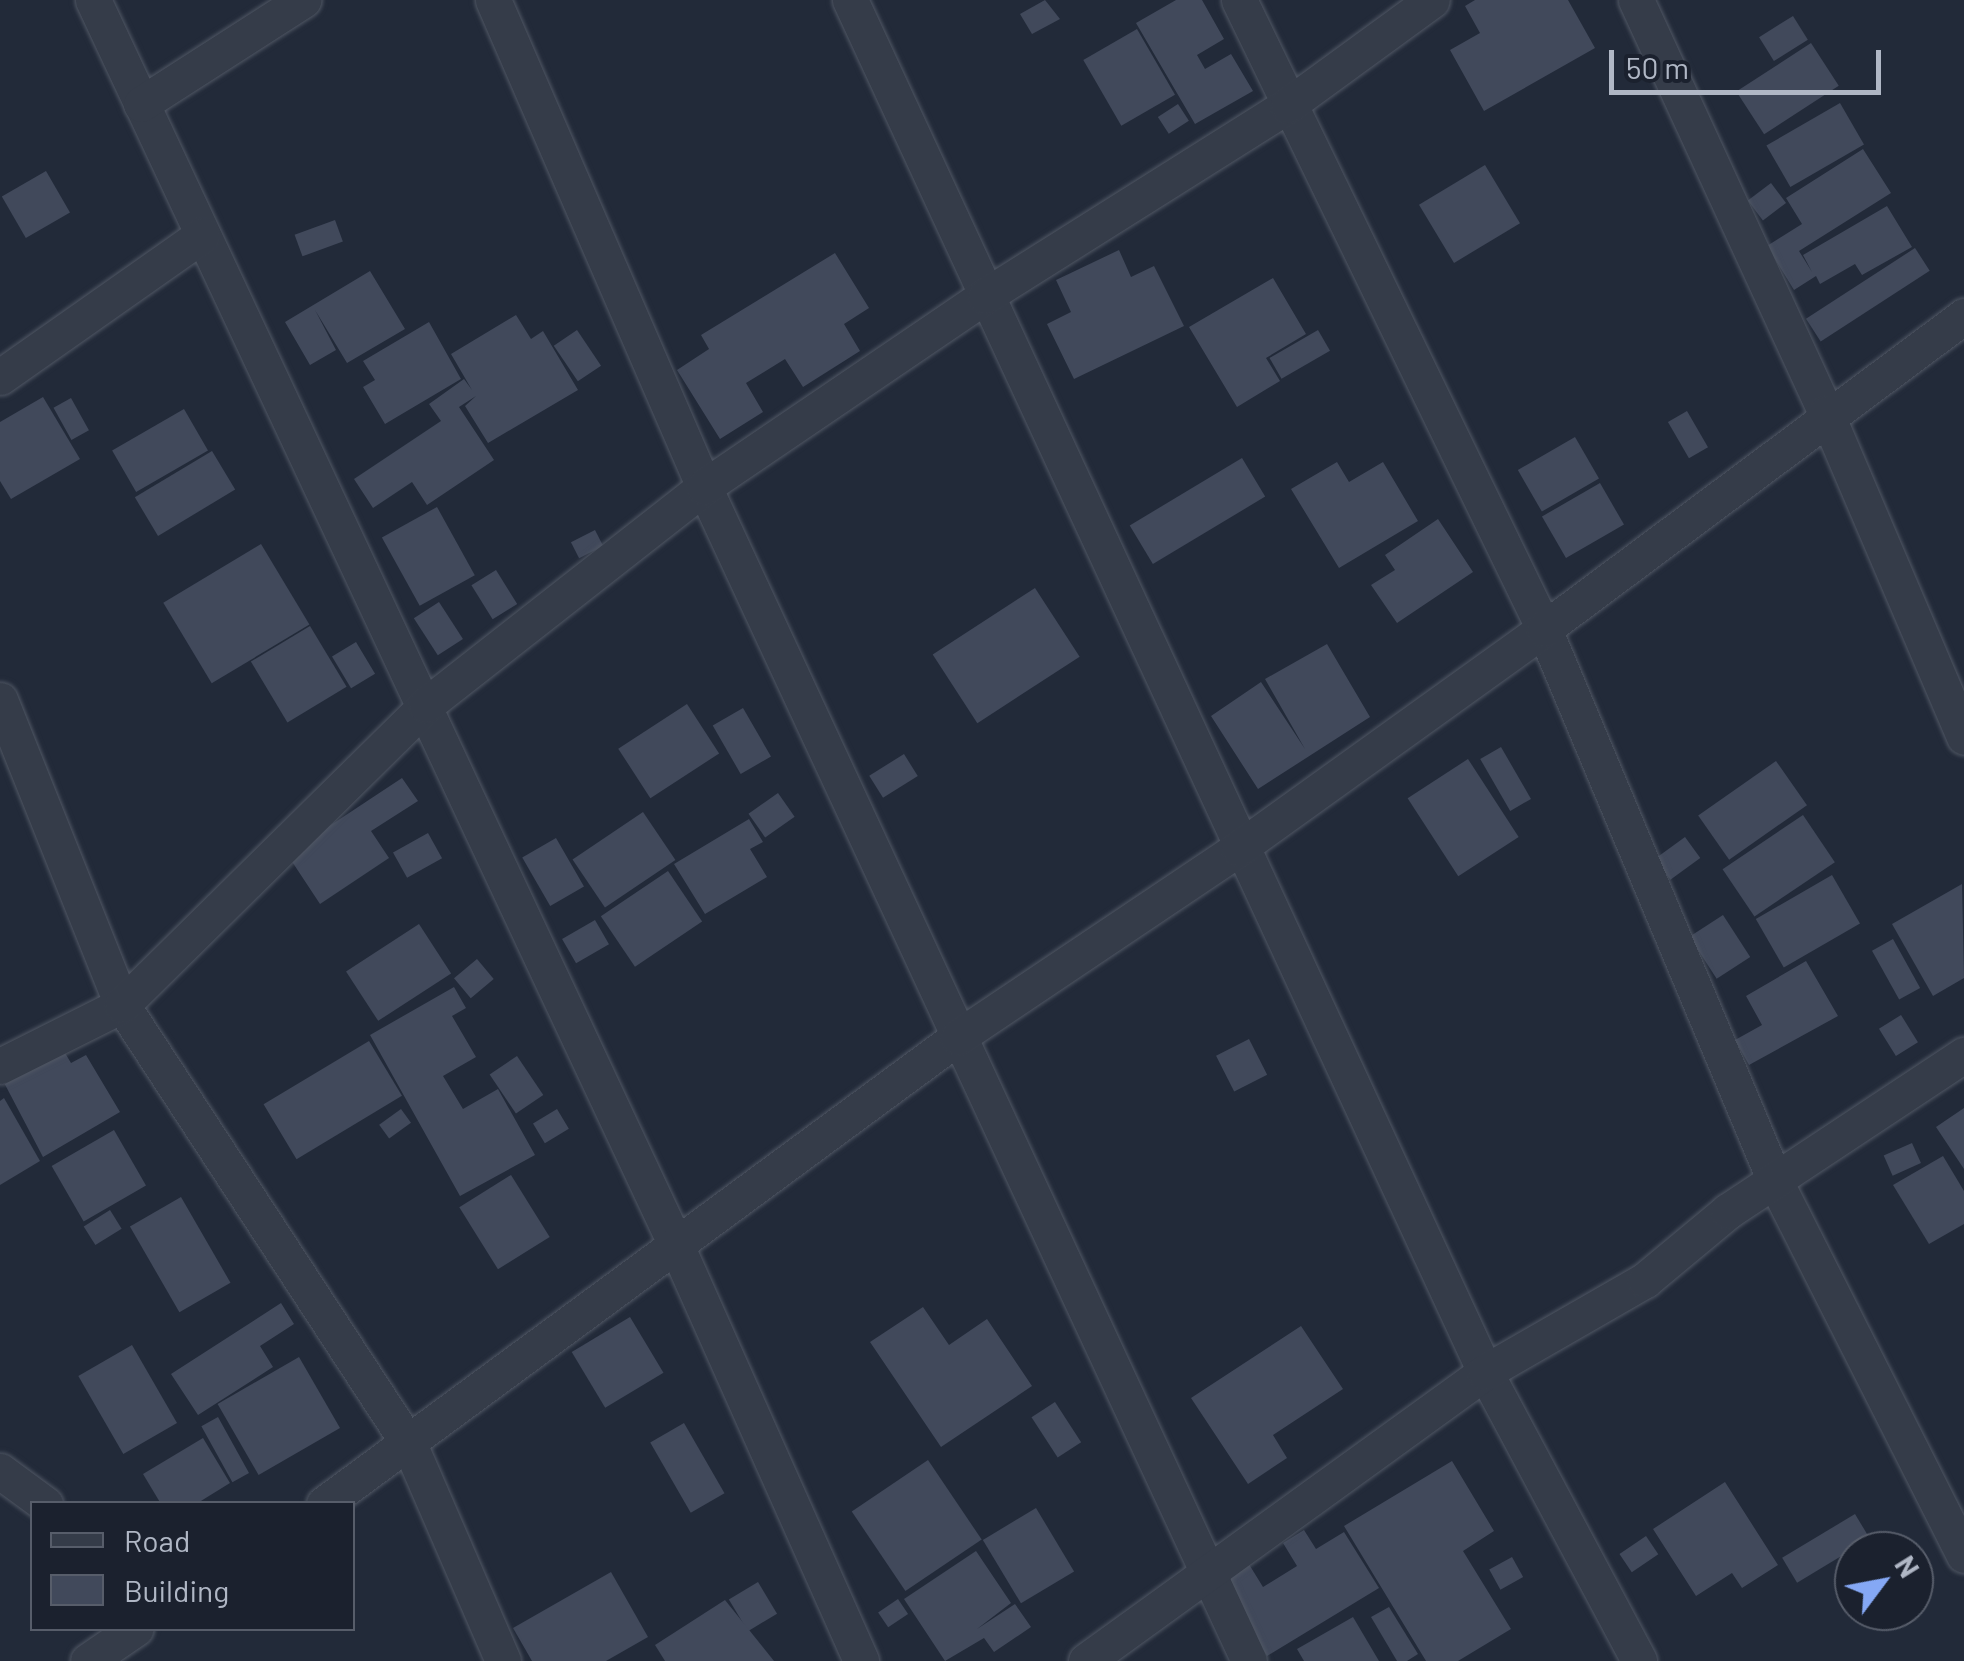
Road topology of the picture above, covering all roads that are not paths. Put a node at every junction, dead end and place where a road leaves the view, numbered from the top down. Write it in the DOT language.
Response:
graph roads {
  1 [pos="93,0"];
  2 [pos="303,0"];
  3 [pos="493,0"];
  4 [pos="850,0"];
  5 [pos="1239,0"];
  6 [pos="1432,0"];
  7 [pos="1636,0"];
  8 [pos="141,104"];
  9 [pos="1288,105"];
  10 [pos="202,235"];
  11 [pos="986,296"];
  12 [pos="1964,316"];
  13 [pos="0,377"];
  14 [pos="1826,413"];
  15 [pos="704,487"];
  16 [pos="1544,629"];
  17 [pos="0,700"];
  18 [pos="426,705"];
  19 [pos="1964,737"];
  20 [pos="1239,848"];
  21 [pos="122,1006"];
  22 [pos="958,1037"];
  23 [pos="1964,1055"];
  24 [pos="0,1066"];
  25 [pos="1775,1181"];
  26 [pos="676,1244"];
  27 [pos="1486,1372"];
  28 [pos="410,1446"];
  29 [pos="0,1471"];
  30 [pos="41,1501"];
  31 [pos="328,1501"];
  32 [pos="1964,1554"];
  33 [pos="1204,1574"];
  34 [pos="132,1631"];
  35 [pos="97,1658"];
  36 [pos="503,1661"];
  37 [pos="861,1661"];
  38 [pos="1086,1661"];
  39 [pos="1249,1661"];
  40 [pos="1639,1661"];
  1 -- 8 [label="street"];
  2 -- 8 [label="street"];
  3 -- 15 [label="street"];
  4 -- 11 [label="street"];
  5 -- 9 [label="street"];
  6 -- 9 [label="street"];
  7 -- 14 [label="street"];
  8 -- 10 [label="street"];
  9 -- 11 [label="street"];
  9 -- 16 [label="street"];
  10 -- 13 [label="street"];
  10 -- 18 [label="street"];
  11 -- 15 [label="street"];
  11 -- 20 [label="street"];
  12 -- 14 [label="street"];
  14 -- 16 [label="street"];
  14 -- 19 [label="street"];
  15 -- 18 [label="street"];
  15 -- 22 [label="street"];
  16 -- 20 [label="street"];
  16 -- 25 [label="street"];
  17 -- 21 [label="street"];
  18 -- 21 [label="street"];
  18 -- 26 [label="street"];
  20 -- 22 [label="street"];
  20 -- 27 [label="street"];
  21 -- 24 [label="street"];
  21 -- 28 [label="street"];
  22 -- 26 [label="street"];
  22 -- 33 [label="street"];
  23 -- 25 [label="street"];
  25 -- 27 [label="street"];
  25 -- 32 [label="street"];
  26 -- 28 [label="street"];
  26 -- 37 [label="street"];
  27 -- 33 [label="street"];
  27 -- 40 [label="street"];
  28 -- 31 [label="street"];
  28 -- 36 [label="street"];
  29 -- 30 [label="street"];
  33 -- 38 [label="street"];
  33 -- 39 [label="street"];
  34 -- 35 [label="street"];
}
